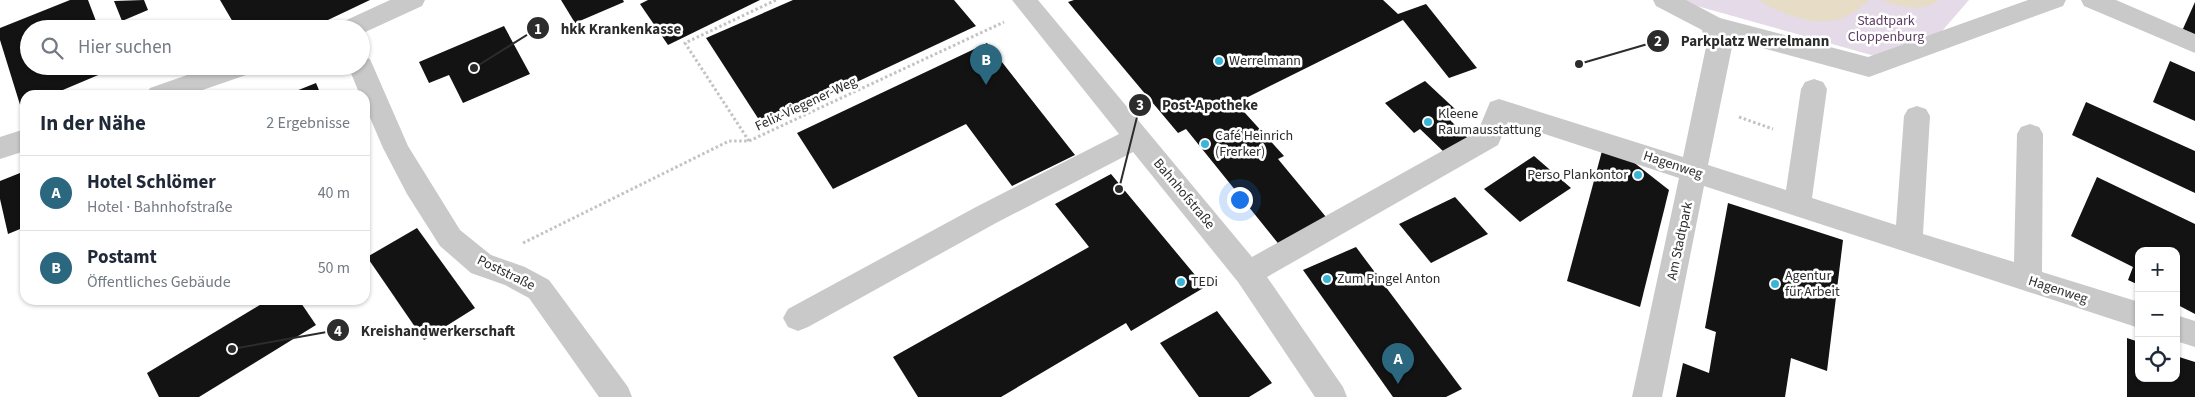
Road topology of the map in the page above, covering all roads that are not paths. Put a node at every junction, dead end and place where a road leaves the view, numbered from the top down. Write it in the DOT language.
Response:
graph roads {
  1 [pos="413,0"];
  2 [pos="1665,0"];
  3 [pos="2054,0"];
  4 [pos="2092,0"];
  5 [pos="1028,5"];
  6 [pos="369,20"];
  7 [pos="1713,25"];
  8 [pos="2195,44"];
  9 [pos="217,75"];
  10 [pos="365,75"];
  11 [pos="1814,89"];
  12 [pos="173,90"];
  13 [pos="1917,116"];
  14 [pos="2030,134"];
  15 [pos="1136,138"];
  16 [pos="20,142"];
  17 [pos="0,148"];
  18 [pos="1694,172"];
  19 [pos="1796,205"];
  20 [pos="1909,242"];
  21 [pos="1248,273"];
  22 [pos="2028,280"];
  23 [pos="2135,314"];
  24 [pos="798,318"];
  25 [pos="2180,329"];
  26 [pos="2195,334"];
  27 [pos="617,397"];
  28 [pos="1332,397"];
  29 [pos="1646,397"];
  1 -- 6 [label="street"];
  2 -- 7 [label="street"];
  3 -- 7 [label="street"];
  4 -- 8 [label="street"];
  5 -- 15 [label="street, Bahnhofstraße"];
  7 -- 18 [label="street, Am Stadtpark"];
  9 -- 12 [label="street"];
  10 -- 27 [label="street, Poststraße"];
  11 -- 19 [label="street"];
  13 -- 20 [label="street"];
  14 -- 22 [label="street"];
  15 -- 21 [label="street, Bahnhofstraße"];
  15 -- 24 [label="street"];
  16 -- 17 [label="street"];
  18 -- 19 [label="street, Hagenweg"];
  18 -- 21 [label="street, Hagenweg"];
  18 -- 29 [label="street, Am Stadtpark"];
  19 -- 20 [label="street, Hagenweg"];
  20 -- 22 [label="street, Hagenweg"];
  21 -- 28 [label="street, Bahnhofstraße"];
  22 -- 23 [label="street, Hagenweg"];
  25 -- 26 [label="street"];
}
